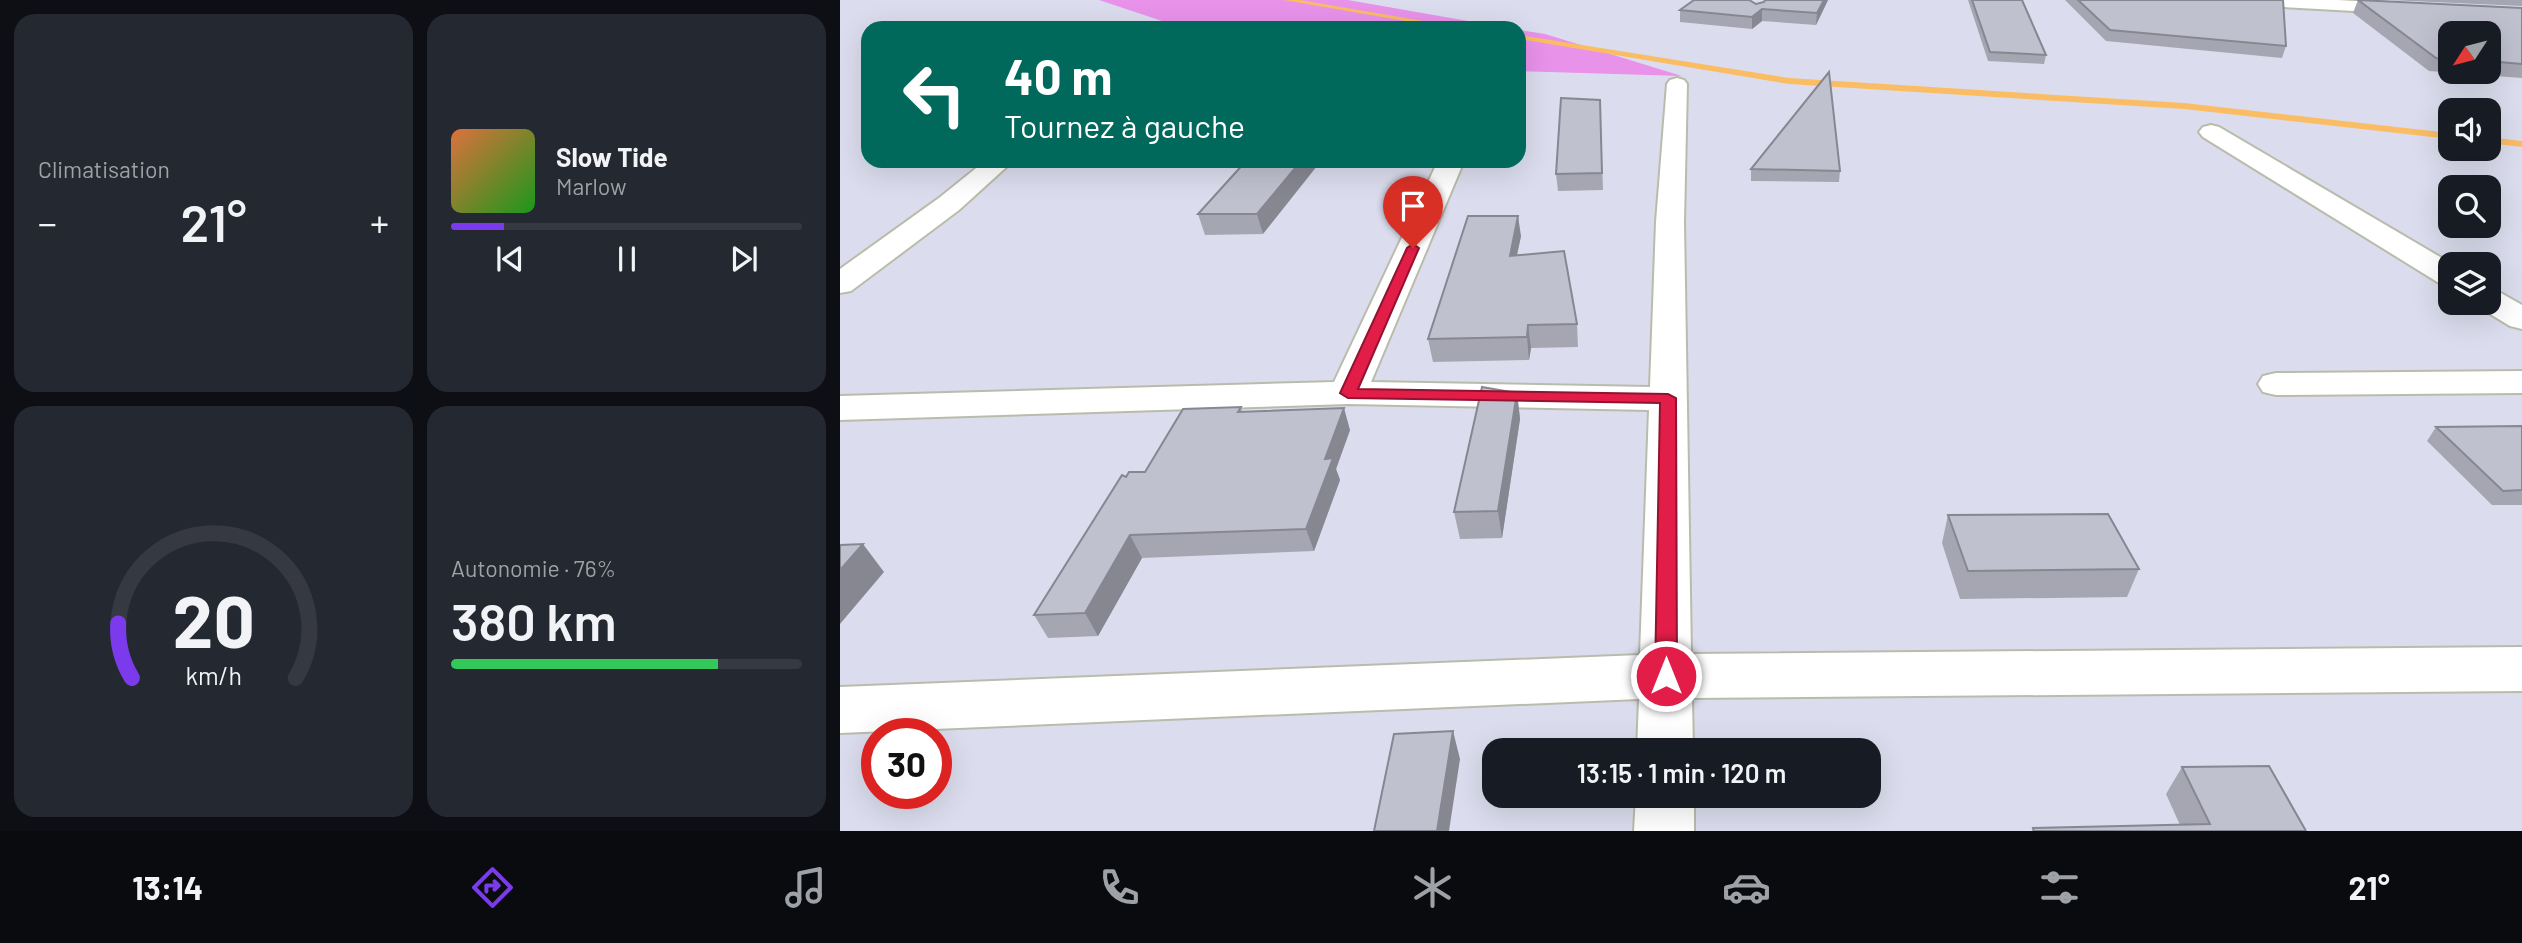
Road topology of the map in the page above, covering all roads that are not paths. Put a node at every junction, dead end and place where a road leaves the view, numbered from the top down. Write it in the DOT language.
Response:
graph roads {
  1 [pos="2248,0"];
  2 [pos="2383,4"];
  3 [pos="2421,9"];
  4 [pos="1676,84"];
  5 [pos="2211,132"];
  6 [pos="992,168"];
  7 [pos="1448,168"];
  8 [pos="2438,269"];
  9 [pos="840,284"];
  10 [pos="2501,307"];
  11 [pos="2522,319"];
  12 [pos="2522,382"];
  13 [pos="2276,384"];
  14 [pos="1348,393"];
  15 [pos="1668,398"];
  16 [pos="840,408"];
  17 [pos="2522,669"];
  18 [pos="1666,676"];
  19 [pos="840,710"];
  20 [pos="1665,738"];
  21 [pos="1665,808"];
  22 [pos="1664,831"];
  1 -- 2 [label="street"];
  2 -- 3 [label="street"];
  4 -- 15 [label="street"];
  5 -- 8 [label="street"];
  6 -- 9 [label="street"];
  7 -- 14 [label="street"];
  10 -- 11 [label="street"];
  12 -- 13 [label="street"];
  14 -- 15 [label="street"];
  14 -- 16 [label="street"];
  15 -- 18 [label="street"];
  17 -- 18 [label="street"];
  18 -- 19 [label="street"];
  18 -- 20 [label="street"];
  21 -- 22 [label="street"];
}
